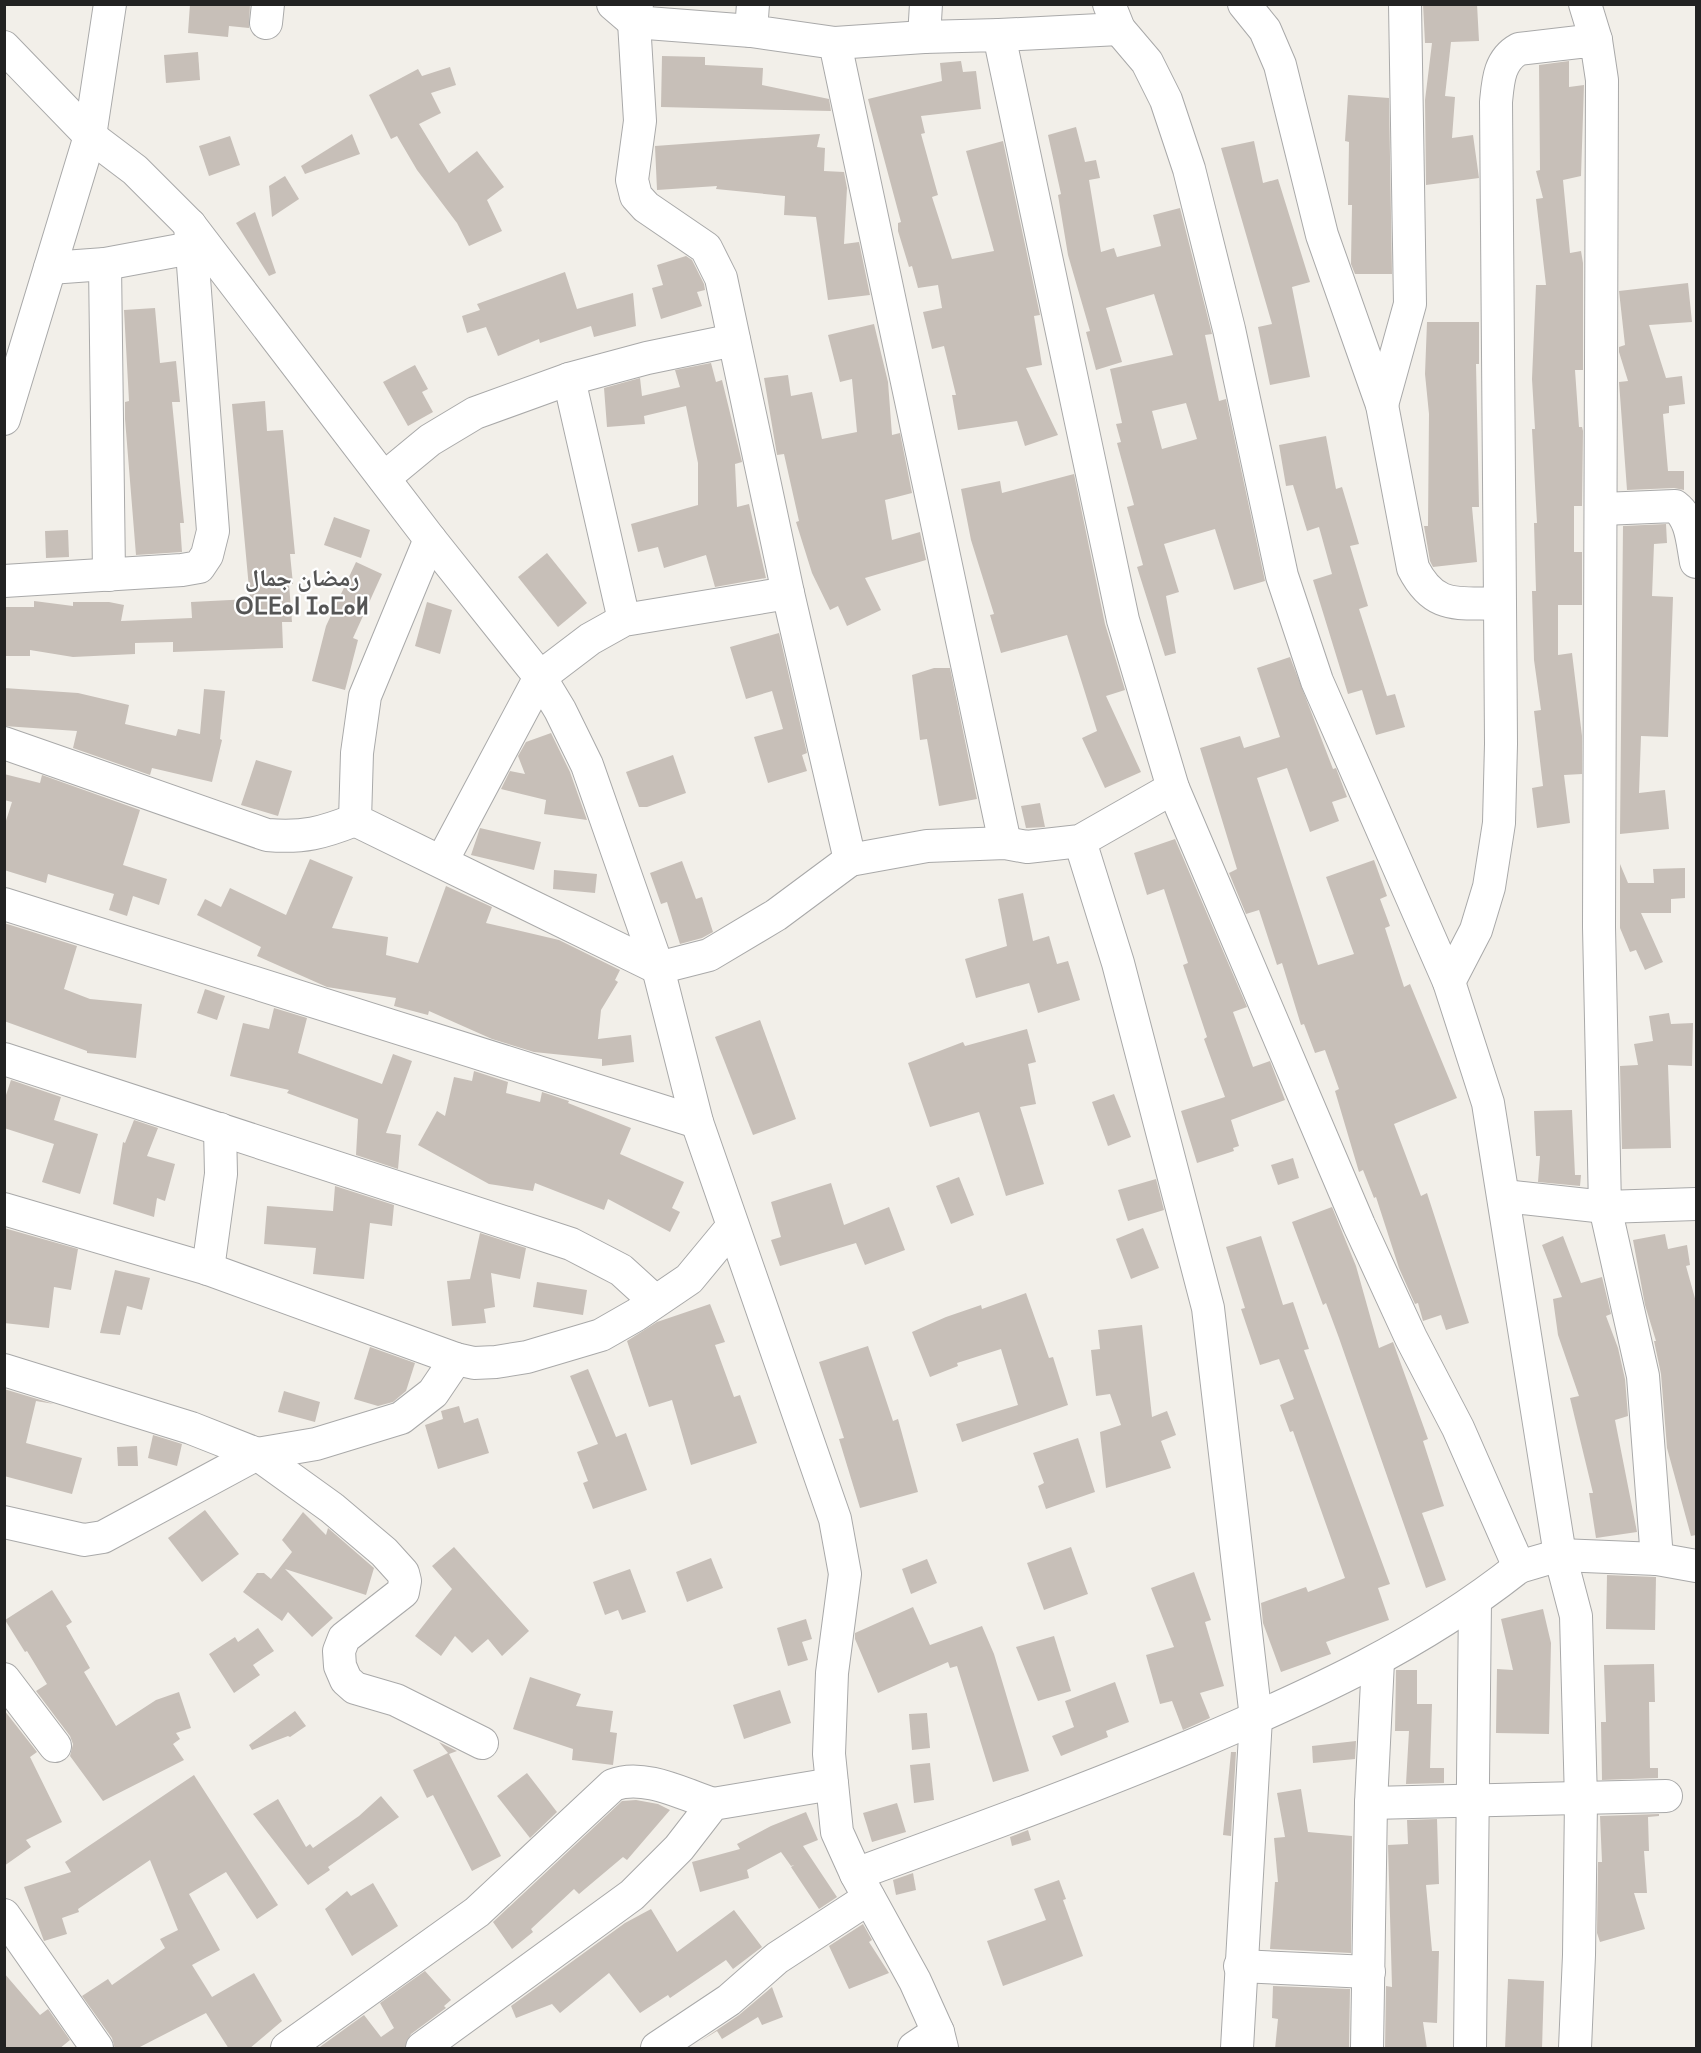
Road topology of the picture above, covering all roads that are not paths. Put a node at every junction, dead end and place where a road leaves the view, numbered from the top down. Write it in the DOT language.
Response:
graph roads {
  1 [pos="111,4"];
  2 [pos="926,4"];
  3 [pos="1244,4"];
  4 [pos="1405,4"];
  5 [pos="1585,4"];
  6 [pos="628,10"];
  7 [pos="1114,17"];
  8 [pos="752,18"];
  9 [pos="999,35"];
  10 [pos="924,37"];
  11 [pos="1596,40"];
  12 [pos="835,43"];
  13 [pos="4,47"];
  14 [pos="90,136"];
  15 [pos="191,237"];
  16 [pos="105,264"];
  17 [pos="50,268"];
  18 [pos="734,340"];
  19 [pos="569,379"];
  20 [pos="1382,405"];
  21 [pos="4,419"];
  22 [pos="384,478"];
  23 [pos="1602,509"];
  24 [pos="430,539"];
  25 [pos="1696,562"];
  26 [pos="109,575"];
  27 [pos="4,581"];
  28 [pos="788,592"];
  29 [pos="1500,604"];
  30 [pos="624,620"];
  31 [pos="540,676"];
  32 [pos="4,743"];
  33 [pos="1173,788"];
  34 [pos="356,820"];
  35 [pos="1080,841"];
  36 [pos="1005,843"];
  37 [pos="850,860"];
  38 [pos="442,861"];
  39 [pos="4,904"];
  40 [pos="658,968"];
  41 [pos="1449,982"];
  42 [pos="4,1059"];
  43 [pos="697,1122"];
  44 [pos="220,1129"];
  45 [pos="1504,1196"];
  46 [pos="1696,1204"];
  47 [pos="1605,1207"];
  48 [pos="4,1209"];
  49 [pos="732,1227"];
  50 [pos="208,1269"];
  51 [pos="655,1301"];
  52 [pos="456,1359"];
  53 [pos="4,1370"];
  54 [pos="257,1454"];
  55 [pos="4,1522"];
  56 [pos="1560,1555"];
  57 [pos="1657,1559"];
  58 [pos="1696,1566"];
  59 [pos="1519,1567"];
  60 [pos="1475,1601"];
  61 [pos="1378,1661"];
  62 [pos="4,1679"];
  63 [pos="1257,1718"];
  64 [pos="482,1743"];
  65 [pos="55,1746"];
  66 [pos="832,1784"];
  67 [pos="1666,1796"];
  68 [pos="1474,1800"];
  69 [pos="1581,1800"];
  70 [pos="1371,1803"];
  71 [pos="713,1804"];
  72 [pos="863,1886"];
  73 [pos="4,1914"];
  74 [pos="1240,1966"];
  75 [pos="1369,1972"];
  76 [pos="931,2043"];
  77 [pos="97,2049"];
  78 [pos="287,2049"];
  79 [pos="422,2049"];
  80 [pos="657,2049"];
  81 [pos="1237,2049"];
  82 [pos="1367,2049"];
  83 [pos="1470,2049"];
  84 [pos="1575,2049"];
  1 -- 14 [label="street"];
  2 -- 10 [label="street"];
  3 -- 20 [label="street"];
  4 -- 20 [label="street"];
  5 -- 11 [label="street"];
  6 -- 8 [label="street"];
  6 -- 18 [label="street"];
  7 -- 9 [label="street"];
  7 -- 41 [label="street"];
  8 -- 12 [label="street"];
  9 -- 10 [label="street"];
  9 -- 33 [label="street"];
  10 -- 12 [label="street"];
  11 -- 23 [label="street"];
  11 -- 29 [label="street"];
  12 -- 36 [label="street"];
  13 -- 14 [label="street"];
  14 -- 15 [label="street"];
  14 -- 17 [label="street"];
  15 -- 16 [label="street"];
  15 -- 22 [label="street"];
  15 -- 26 [label="street"];
  16 -- 17 [label="street"];
  16 -- 26 [label="street"];
  17 -- 21 [label="street"];
  18 -- 19 [label="street"];
  18 -- 28 [label="street"];
  19 -- 22 [label="street"];
  19 -- 30 [label="street"];
  20 -- 29 [label="street"];
  22 -- 24 [label="street"];
  23 -- 25 [label="street"];
  23 -- 47 [label="street"];
  24 -- 31 [label="street"];
  24 -- 34 [label="street"];
  26 -- 27 [label="street"];
  28 -- 30 [label="street"];
  28 -- 37 [label="street"];
  29 -- 41 [label="street"];
  30 -- 31 [label="street"];
  31 -- 38 [label="street"];
  31 -- 40 [label="street"];
  32 -- 34 [label="street"];
  33 -- 35 [label="street"];
  33 -- 59 [label="street"];
  34 -- 38 [label="street"];
  35 -- 36 [label="street"];
  35 -- 63 [label="street"];
  36 -- 37 [label="street"];
  37 -- 40 [label="street"];
  38 -- 40 [label="street"];
  39 -- 43 [label="street"];
  40 -- 43 [label="street"];
  41 -- 45 [label="street"];
  42 -- 44 [label="street"];
  43 -- 49 [label="street"];
  44 -- 50 [label="street"];
  44 -- 51 [label="street"];
  45 -- 47 [label="street"];
  45 -- 56 [label="street"];
  46 -- 47 [label="street"];
  47 -- 57 [label="street"];
  48 -- 50 [label="street"];
  49 -- 51 [label="street"];
  49 -- 66 [label="street"];
  50 -- 52 [label="street"];
  51 -- 52 [label="street"];
  52 -- 54 [label="street"];
  53 -- 54 [label="street"];
  54 -- 55 [label="street"];
  54 -- 64 [label="street"];
  56 -- 57 [label="street"];
  56 -- 59 [label="street"];
  56 -- 69 [label="street"];
  57 -- 58 [label="street"];
  59 -- 60 [label="street"];
  60 -- 61 [label="street"];
  60 -- 68 [label="street"];
  61 -- 63 [label="street"];
  61 -- 70 [label="street"];
  62 -- 65 [label="street"];
  63 -- 72 [label="street"];
  63 -- 74 [label="street"];
  66 -- 71 [label="street"];
  66 -- 72 [label="street"];
  67 -- 69 [label="street"];
  68 -- 69 [label="street"];
  68 -- 70 [label="street"];
  68 -- 83 [label="street"];
  69 -- 84 [label="street"];
  70 -- 75 [label="street"];
  71 -- 78 [label="street"];
  71 -- 79 [label="street"];
  72 -- 76 [label="street"];
  72 -- 80 [label="street"];
  73 -- 77 [label="street"];
  74 -- 75 [label="street"];
  74 -- 81 [label="street"];
  75 -- 82 [label="street"];
}
